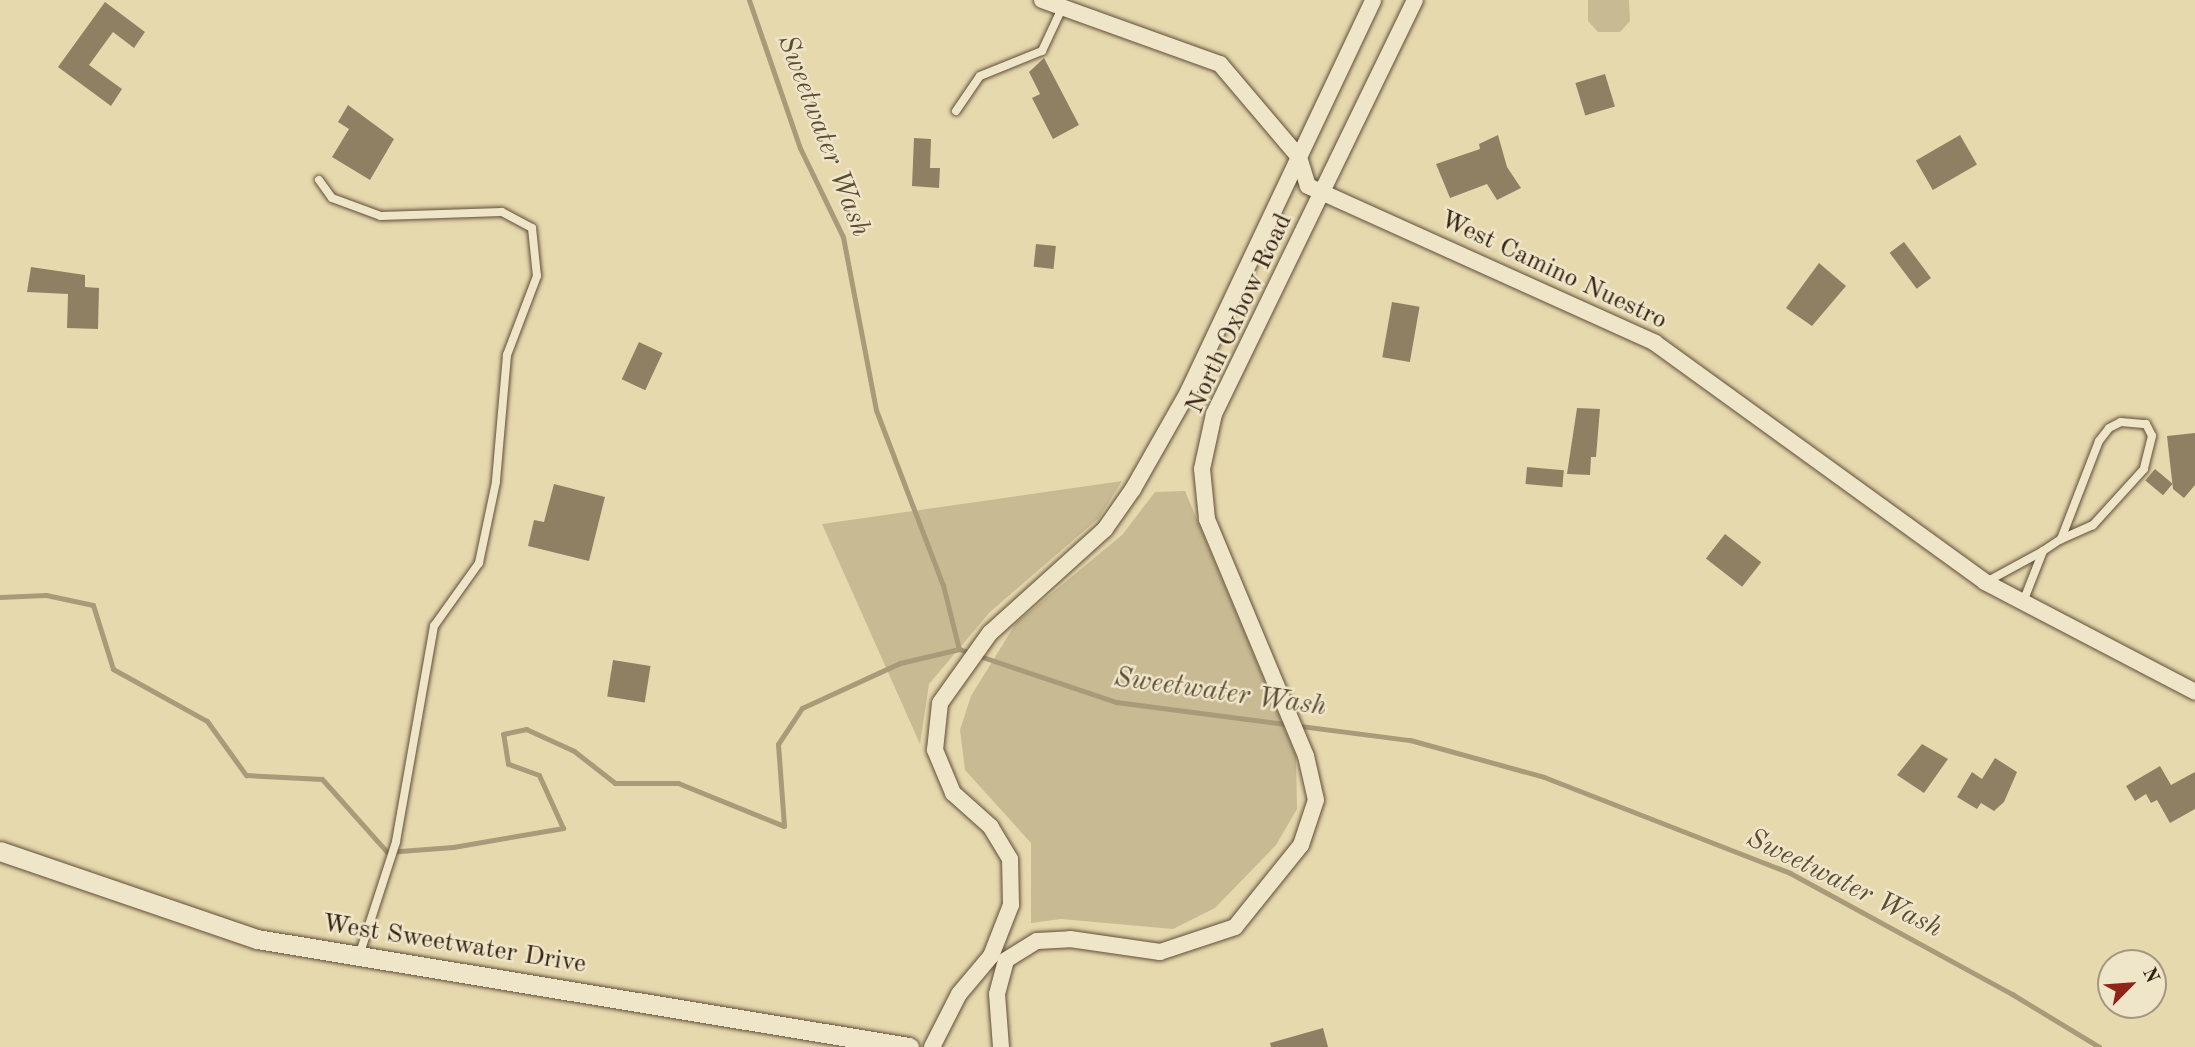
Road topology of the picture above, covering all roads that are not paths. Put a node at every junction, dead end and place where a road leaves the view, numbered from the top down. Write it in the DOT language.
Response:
graph roads {
  1 [pos="1042,0"];
  2 [pos="1373,0"];
  3 [pos="1416,0"];
  4 [pos="1063,6"];
  5 [pos="956,111"];
  6 [pos="1299,158"];
  7 [pos="319,180"];
  8 [pos="1325,193"];
  9 [pos="2061,539"];
  10 [pos="2043,551"];
  11 [pos="1985,582"];
  12 [pos="2023,602"];
  13 [pos="2195,692"];
  14 [pos="0,851"];
  15 [pos="359,956"];
  16 [pos="909,1047"];
  17 [pos="932,1047"];
  18 [pos="1001,1047"];
  1 -- 4 [label="street, West Camino Nuestro"];
  2 -- 6 [label="street, North Oxbow Road"];
  3 -- 8 [label="street, North Oxbow Road"];
  4 -- 5 [label="lane"];
  4 -- 6 [label="street, West Camino Nuestro"];
  6 -- 8 [label="street, West Camino Nuestro"];
  6 -- 17 [label="street, North Oxbow Road"];
  7 -- 15 [label="lane"];
  8 -- 11 [label="street, West Camino Nuestro"];
  8 -- 18 [label="street, North Oxbow Road"];
  9 -- 9 [label="lane"];
  9 -- 10 [label="lane"];
  10 -- 11 [label="lane"];
  10 -- 12 [label="lane"];
  11 -- 12 [label="street, West Camino Nuestro"];
  12 -- 13 [label="street, West Camino Nuestro"];
  14 -- 15 [label="street, West Sweetwater Drive"];
  15 -- 16 [label="street, West Sweetwater Drive"];
}
